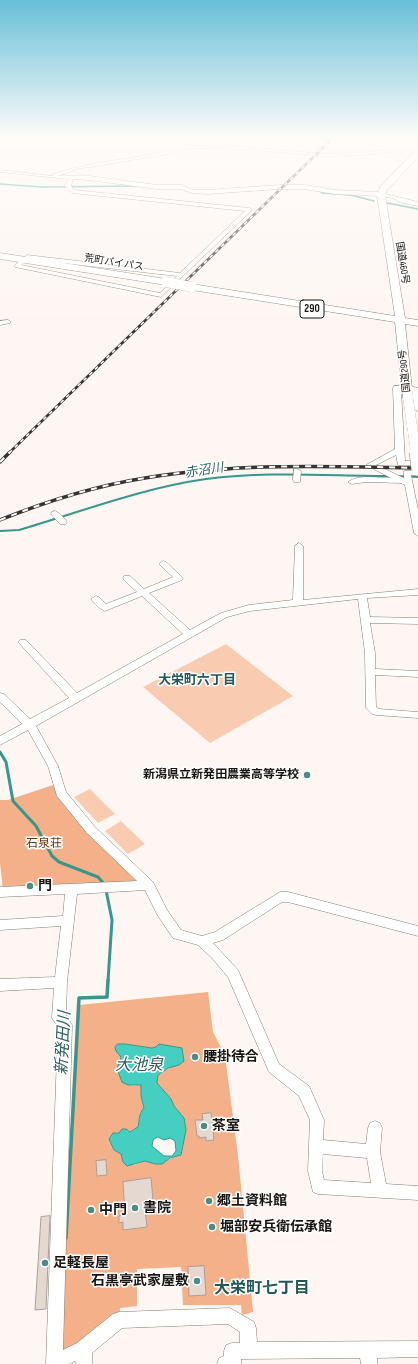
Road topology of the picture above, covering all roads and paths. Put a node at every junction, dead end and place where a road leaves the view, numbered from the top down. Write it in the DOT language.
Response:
graph roads {
  1 [pos="148,200"];
  2 [pos="201,200"];
  3 [pos="382,200"];
  4 [pos="397,200"];
  5 [pos="418,204"];
  6 [pos="198,205"];
  7 [pos="0,256"];
  8 [pos="23,260"];
  9 [pos="182,275"];
  10 [pos="8,322"];
  11 [pos="401,322"];
  12 [pos="0,323"];
  13 [pos="418,323"];
  14 [pos="418,326"];
  15 [pos="407,392"];
  16 [pos="418,409"];
  17 [pos="399,450"];
  18 [pos="418,463"];
  19 [pos="418,469"];
  20 [pos="297,471"];
  21 [pos="418,473"];
  22 [pos="297,480"];
  23 [pos="352,482"];
  24 [pos="406,482"];
  25 [pos="55,514"];
  26 [pos="63,522"];
  27 [pos="418,533"];
  28 [pos="299,546"];
  29 [pos="163,564"];
  30 [pos="126,578"];
  31 [pos="418,592"];
  32 [pos="143,594"];
  33 [pos="362,596"];
  34 [pos="96,599"];
  35 [pos="298,603"];
  36 [pos="365,620"];
  37 [pos="418,622"];
  38 [pos="188,634"];
  39 [pos="23,642"];
  40 [pos="370,672"];
  41 [pos="418,674"];
  42 [pos="0,696"];
  43 [pos="76,699"];
  44 [pos="418,715"];
  45 [pos="30,726"];
  46 [pos="0,741"];
  47 [pos="149,885"];
  48 [pos="72,889"];
  49 [pos="0,892"];
  50 [pos="68,921"];
  51 [pos="0,925"];
  52 [pos="418,931"];
  53 [pos="202,942"];
  54 [pos="61,982"];
  55 [pos="0,985"];
  56 [pos="375,1128"];
  57 [pos="317,1146"];
  58 [pos="373,1152"];
  59 [pos="380,1191"];
  60 [pos="418,1193"];
  61 [pos="418,1350"];
  62 [pos="250,1352"];
  63 [pos="84,1356"];
  64 [pos="369,1357"];
  65 [pos="59,1361"];
  66 [pos="225,1364"];
  1 -- 6 [label="street"];
  2 -- 6 [label="street"];
  3 -- 11 [label="highway, 国道460号"];
  4 -- 5 [label="street"];
  6 -- 9 [label="street"];
  7 -- 8 [label="highway, 荒町バイパス / 290"];
  8 -- 9 [label="street"];
  8 -- 9 [label="street"];
  8 -- 11 [label="highway, 荒町バイパス / 290, bridge"];
  10 -- 12 [label="street"];
  11 -- 13 [label="highway"];
  11 -- 14 [label="highway"];
  11 -- 15 [label="highway, 国道290号"];
  15 -- 16 [label="street"];
  15 -- 17 [label="street"];
  15 -- 19 [label="highway, 国道290号, bridge"];
  17 -- 18 [label="street"];
  17 -- 24 [label="street"];
  20 -- 22 [label="street"];
  21 -- 24 [label="street"];
  23 -- 24 [label="street"];
  24 -- 27 [label="street"];
  25 -- 26 [label="street"];
  28 -- 35 [label="street"];
  29 -- 32 [label="street"];
  30 -- 32 [label="street"];
  31 -- 33 [label="street"];
  32 -- 34 [label="street"];
  32 -- 38 [label="street"];
  33 -- 35 [label="street"];
  33 -- 36 [label="street"];
  35 -- 38 [label="street"];
  36 -- 37 [label="street"];
  36 -- 40 [label="street"];
  38 -- 43 [label="street"];
  39 -- 43 [label="street"];
  40 -- 41 [label="street"];
  40 -- 44 [label="street"];
  42 -- 45 [label="street"];
  43 -- 45 [label="street"];
  45 -- 46 [label="street"];
  45 -- 47 [label="street"];
  47 -- 48 [label="street"];
  47 -- 53 [label="street"];
  48 -- 49 [label="street"];
  48 -- 50 [label="street"];
  50 -- 51 [label="street"];
  50 -- 54 [label="street"];
  52 -- 53 [label="street"];
  53 -- 57 [label="street"];
  54 -- 55 [label="street"];
  54 -- 65 [label="street"];
  56 -- 58 [label="street"];
  57 -- 58 [label="street"];
  57 -- 59 [label="street"];
  58 -- 59 [label="street"];
  59 -- 60 [label="street"];
  61 -- 64 [label="street"];
  62 -- 63 [label="street"];
  62 -- 64 [label="street"];
  62 -- 66 [label="street"];
  63 -- 65 [label="street"];
}
